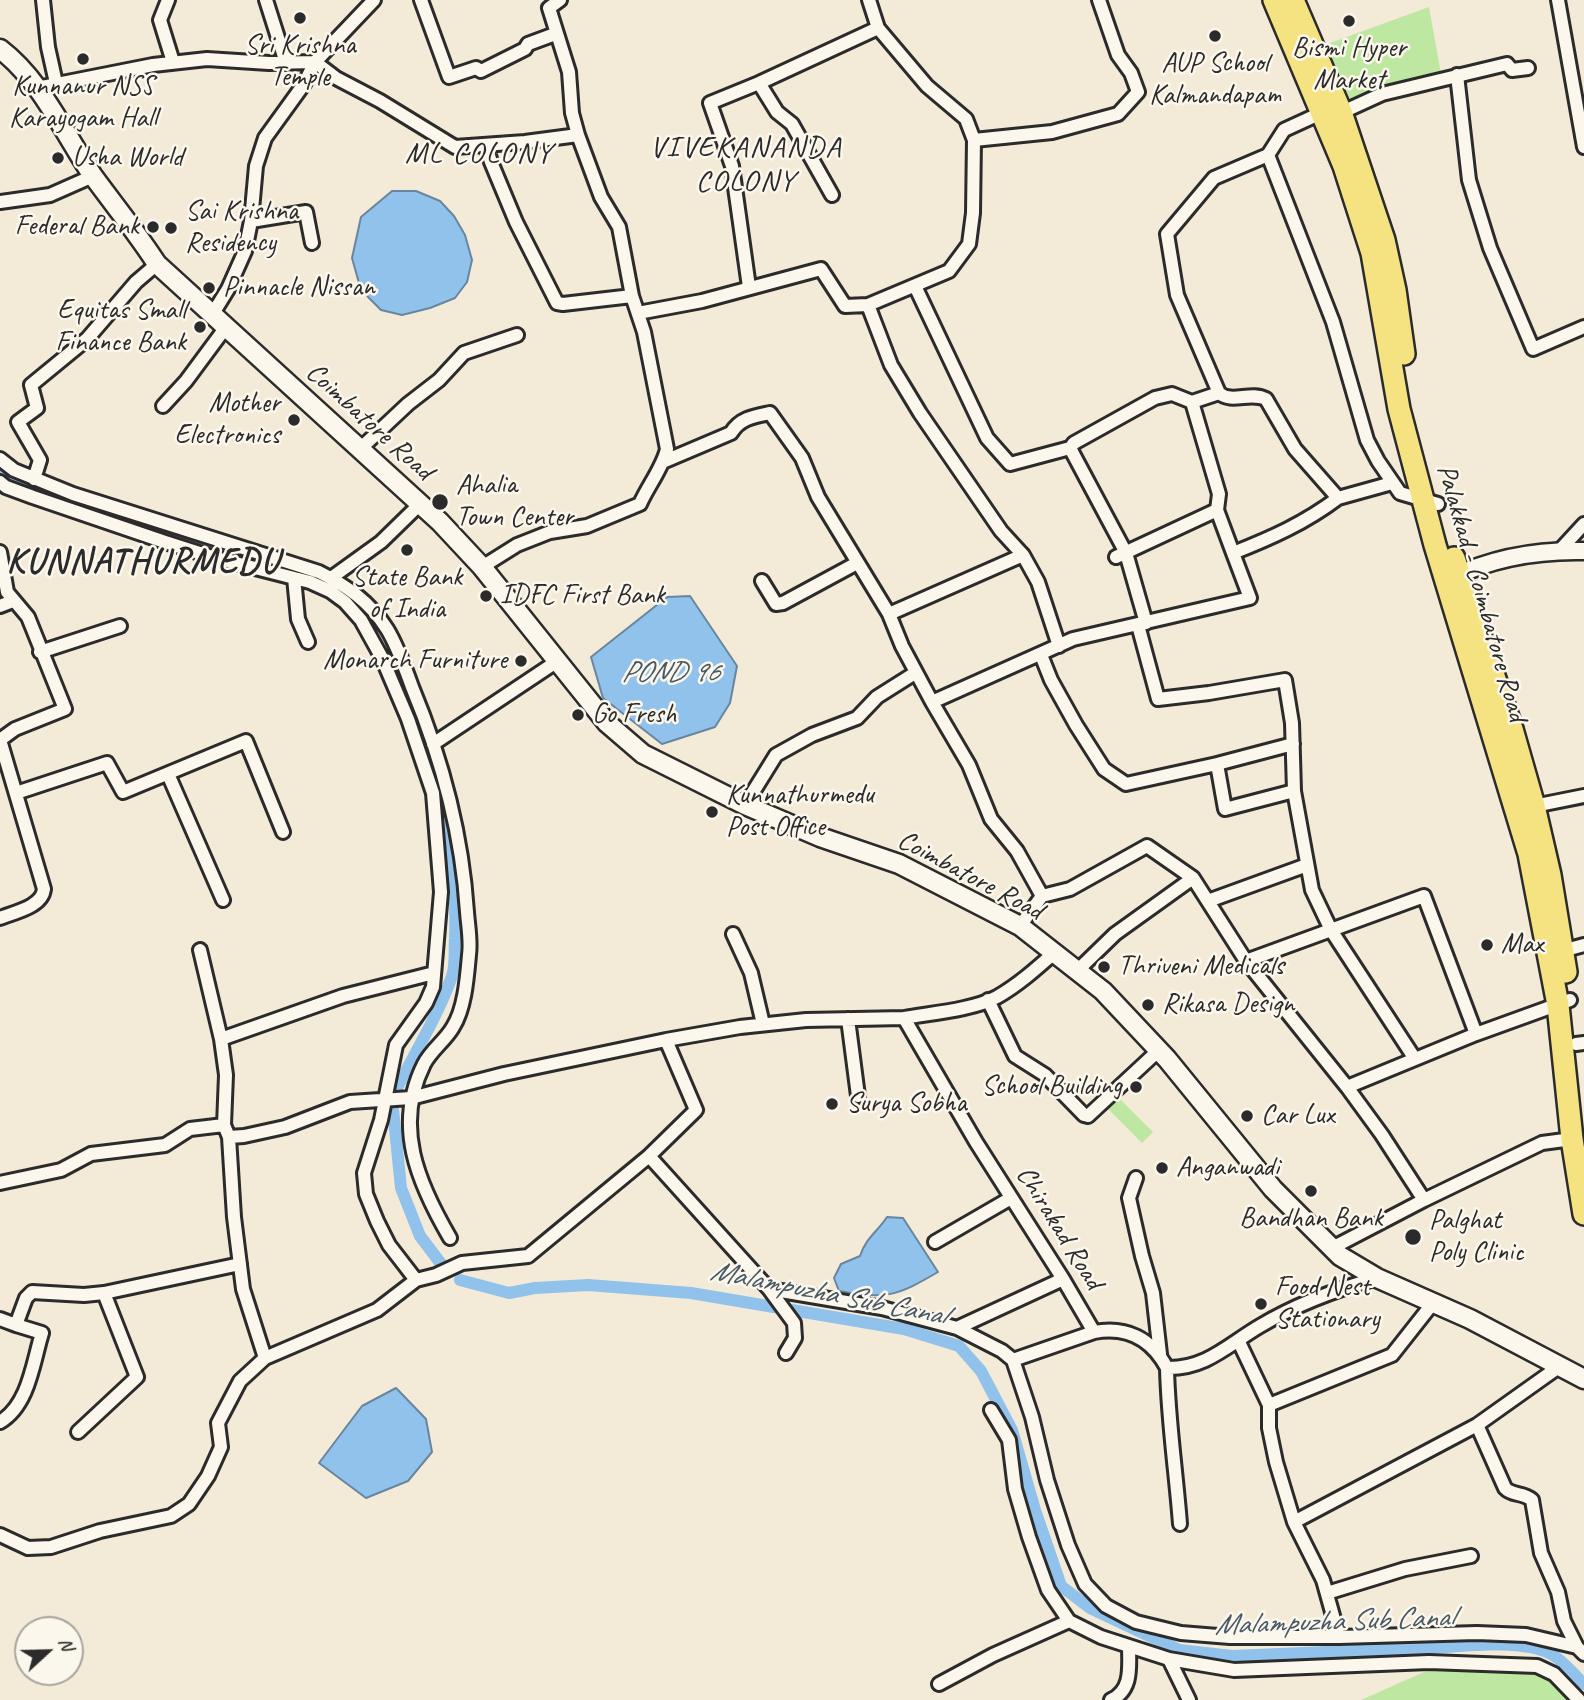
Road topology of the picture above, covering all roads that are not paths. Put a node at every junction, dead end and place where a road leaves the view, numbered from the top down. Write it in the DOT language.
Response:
graph roads {
  1 [pos="43,0"];
  2 [pos="168,0"];
  3 [pos="265,0"];
  4 [pos="374,0"];
  5 [pos="421,0"];
  6 [pos="560,0"];
  7 [pos="869,0"];
  8 [pos="1099,0"];
  9 [pos="1274,0"];
  10 [pos="1293,0"];
  11 [pos="1558,0"];
  12 [pos="545,4"];
  13 [pos="878,28"];
  14 [pos="555,34"];
  15 [pos="0,49"];
  16 [pos="173,62"];
  17 [pos="315,62"];
  18 [pos="286,63"];
  19 [pos="1528,68"];
  20 [pos="1457,75"];
  21 [pos="56,83"];
  22 [pos="759,83"];
  23 [pos="37,88"];
  24 [pos="1329,115"];
  25 [pos="578,135"];
  26 [pos="974,140"];
  27 [pos="486,146"];
  28 [pos="1584,147"];
  29 [pos="1268,155"];
  30 [pos="93,176"];
  31 [pos="832,195"];
  32 [pos="0,202"];
  33 [pos="251,222"];
  34 [pos="312,243"];
  35 [pos="157,264"];
  36 [pos="915,286"];
  37 [pos="749,287"];
  38 [pos="632,296"];
  39 [pos="868,305"];
  40 [pos="638,313"];
  41 [pos="219,321"];
  42 [pos="1584,327"];
  43 [pos="517,335"];
  44 [pos="1219,393"];
  45 [pos="1192,402"];
  46 [pos="163,406"];
  47 [pos="1070,448"];
  48 [pos="360,449"];
  49 [pos="0,459"];
  50 [pos="665,461"];
  51 [pos="34,479"];
  52 [pos="0,482"];
  53 [pos="1391,483"];
  54 [pos="1338,498"];
  55 [pos="1431,502"];
  56 [pos="421,504"];
  57 [pos="1217,510"];
  58 [pos="1584,524"];
  59 [pos="1560,550"];
  60 [pos="1584,551"];
  61 [pos="0,552"];
  62 [pos="1233,553"];
  63 [pos="1023,555"];
  64 [pos="1121,555"];
  65 [pos="857,563"];
  66 [pos="482,567"];
  67 [pos="287,571"];
  68 [pos="1454,577"];
  69 [pos="331,578"];
  70 [pos="762,582"];
  71 [pos="13,601"];
  72 [pos="0,606"];
  73 [pos="889,614"];
  74 [pos="1142,624"];
  75 [pos="120,626"];
  76 [pos="307,642"];
  77 [pos="1059,646"];
  78 [pos="40,652"];
  79 [pos="1041,655"];
  80 [pos="556,662"];
  81 [pos="915,673"];
  82 [pos="932,702"];
  83 [pos="0,740"];
  84 [pos="433,744"];
  85 [pos="1293,744"];
  86 [pos="1217,764"];
  87 [pos="168,774"];
  88 [pos="1294,791"];
  89 [pos="16,793"];
  90 [pos="1584,796"];
  91 [pos="745,805"];
  92 [pos="1535,806"];
  93 [pos="283,832"];
  94 [pos="1307,865"];
  95 [pos="1541,876"];
  96 [pos="1193,878"];
  97 [pos="1042,896"];
  98 [pos="223,900"];
  99 [pos="1208,901"];
  100 [pos="0,918"];
  101 [pos="1020,926"];
  102 [pos="1332,930"];
  103 [pos="733,934"];
  104 [pos="1584,945"];
  105 [pos="201,950"];
  106 [pos="1562,951"];
  107 [pos="1054,953"];
  108 [pos="1247,961"];
  109 [pos="1077,970"];
  110 [pos="434,973"];
  111 [pos="988,1000"];
  112 [pos="1564,1003"];
  113 [pos="904,1018"];
  114 [pos="848,1019"];
  115 [pos="763,1024"];
  116 [pos="1476,1034"];
  117 [pos="221,1039"];
  118 [pos="666,1040"];
  119 [pos="1580,1044"];
  120 [pos="1159,1051"];
  121 [pos="1415,1059"];
  122 [pos="1347,1087"];
  123 [pos="858,1096"];
  124 [pos="411,1098"];
  125 [pos="385,1100"];
  126 [pos="227,1131"];
  127 [pos="1578,1143"];
  128 [pos="649,1156"];
  129 [pos="1136,1178"];
  130 [pos="0,1183"];
  131 [pos="1011,1198"];
  132 [pos="1424,1200"];
  133 [pos="1584,1214"];
  134 [pos="450,1238"];
  135 [pos="935,1241"];
  136 [pos="1332,1248"];
  137 [pos="240,1264"];
  138 [pos="1377,1278"];
  139 [pos="1063,1279"];
  140 [pos="416,1280"];
  141 [pos="769,1289"];
  142 [pos="104,1293"];
  143 [pos="1433,1303"];
  144 [pos="0,1319"];
  145 [pos="16,1325"];
  146 [pos="957,1328"];
  147 [pos="1094,1332"];
  148 [pos="1239,1342"];
  149 [pos="786,1353"];
  150 [pos="1160,1354"];
  151 [pos="265,1358"];
  152 [pos="1013,1360"];
  153 [pos="1560,1366"];
  154 [pos="1167,1368"];
  155 [pos="1584,1380"];
  156 [pos="1269,1405"];
  157 [pos="991,1410"];
  158 [pos="0,1422"];
  159 [pos="1476,1425"];
  160 [pos="78,1432"];
  161 [pos="1294,1521"];
  162 [pos="1180,1524"];
  163 [pos="0,1535"];
  164 [pos="1471,1556"];
  165 [pos="1327,1593"];
  166 [pos="1069,1621"];
  167 [pos="1339,1637"];
  168 [pos="1129,1646"];
  169 [pos="1581,1650"];
  170 [pos="1169,1659"];
  171 [pos="939,1684"];
  172 [pos="1111,1700"];
  173 [pos="1189,1700"];
  174 [pos="1579,1700"];
  1 -- 21 [label="street"];
  2 -- 16 [label="street"];
  3 -- 18 [label="street"];
  4 -- 17 [label="street"];
  5 -- 14 [label="street"];
  6 -- 12 [label="street"];
  7 -- 13 [label="street"];
  8 -- 26 [label="street"];
  9 -- 24 [label="main road, Palakkad - Coimbatore Road"];
  10 -- 24 [label="main road, Palakkad - Coimbatore Road"];
  11 -- 28 [label="street"];
  12 -- 14 [label="street"];
  13 -- 22 [label="street"];
  13 -- 26 [label="street"];
  14 -- 25 [label="street"];
  15 -- 23 [label="main road, Coimbatore Road"];
  16 -- 18 [label="street"];
  16 -- 21 [label="street"];
  17 -- 18 [label="street"];
  17 -- 27 [label="street"];
  17 -- 33 [label="street"];
  19 -- 20 [label="street"];
  20 -- 24 [label="street"];
  20 -- 42 [label="street"];
  21 -- 23 [label="street"];
  22 -- 31 [label="street"];
  22 -- 37 [label="street"];
  23 -- 30 [label="main road, Coimbatore Road"];
  24 -- 29 [label="street"];
  24 -- 55 [label="main road, Palakkad - Coimbatore Road"];
  25 -- 27 [label="street"];
  25 -- 38 [label="street"];
  26 -- 36 [label="street"];
  27 -- 38 [label="street"];
  29 -- 44 [label="street"];
  29 -- 53 [label="street"];
  30 -- 32 [label="street"];
  30 -- 35 [label="main road, Coimbatore Road"];
  33 -- 34 [label="street"];
  33 -- 41 [label="street"];
  35 -- 41 [label="main road, Coimbatore Road"];
  35 -- 51 [label="street"];
  36 -- 39 [label="street"];
  36 -- 47 [label="street"];
  37 -- 39 [label="street"];
  37 -- 40 [label="street"];
  38 -- 40 [label="street"];
  39 -- 63 [label="street"];
  40 -- 50 [label="street"];
  41 -- 46 [label="street"];
  41 -- 48 [label="main road, Coimbatore Road"];
  43 -- 48 [label="street"];
  44 -- 45 [label="street"];
  44 -- 54 [label="street"];
  45 -- 47 [label="street"];
  45 -- 57 [label="street"];
  47 -- 64 [label="street"];
  48 -- 56 [label="main road, Coimbatore Road"];
  49 -- 51 [label="street"];
  50 -- 65 [label="street"];
  50 -- 66 [label="street"];
  51 -- 67 [label="street"];
  52 -- 67 [label="street"];
  53 -- 54 [label="street"];
  53 -- 55 [label="street"];
  54 -- 62 [label="street"];
  55 -- 68 [label="main road, Palakkad - Coimbatore Road"];
  56 -- 66 [label="main road, Coimbatore Road"];
  56 -- 69 [label="street"];
  57 -- 62 [label="street"];
  57 -- 64 [label="street"];
  58 -- 59 [label="street"];
  59 -- 60 [label="street"];
  59 -- 68 [label="street"];
  61 -- 71 [label="street"];
  62 -- 74 [label="street"];
  63 -- 73 [label="street"];
  63 -- 77 [label="street"];
  64 -- 74 [label="street"];
  65 -- 70 [label="street"];
  65 -- 73 [label="street"];
  66 -- 80 [label="main road, Coimbatore Road"];
  67 -- 69 [label="street"];
  67 -- 76 [label="street"];
  67 -- 110 [label="street"];
  68 -- 92 [label="main road, Palakkad - Coimbatore Road"];
  68 -- 95 [label="main road, Palakkad - Coimbatore Road"];
  69 -- 84 [label="street"];
  71 -- 72 [label="street"];
  71 -- 78 [label="street"];
  73 -- 81 [label="street"];
  74 -- 77 [label="street"];
  74 -- 85 [label="street"];
  75 -- 78 [label="street"];
  77 -- 79 [label="street"];
  78 -- 83 [label="street"];
  79 -- 82 [label="street"];
  79 -- 86 [label="street"];
  80 -- 84 [label="street"];
  80 -- 91 [label="main road, Coimbatore Road"];
  81 -- 82 [label="street"];
  81 -- 91 [label="street"];
  82 -- 97 [label="street"];
  83 -- 89 [label="street"];
  84 -- 124 [label="street"];
  85 -- 86 [label="street"];
  85 -- 88 [label="street"];
  86 -- 88 [label="street"];
  87 -- 89 [label="street"];
  87 -- 93 [label="street"];
  87 -- 98 [label="street"];
  88 -- 94 [label="street"];
  89 -- 100 [label="street"];
  90 -- 92 [label="street"];
  91 -- 101 [label="main road, Coimbatore Road"];
  92 -- 95 [label="main road, Palakkad - Coimbatore Road"];
  94 -- 99 [label="street"];
  94 -- 102 [label="street"];
  95 -- 106 [label="main road, Palakkad - Coimbatore Road"];
  95 -- 112 [label="main road, Palakkad - Coimbatore Road"];
  96 -- 97 [label="street"];
  96 -- 99 [label="street"];
  96 -- 109 [label="street"];
  97 -- 101 [label="street"];
  99 -- 108 [label="street"];
  101 -- 107 [label="main road, Coimbatore Road"];
  102 -- 108 [label="street"];
  102 -- 116 [label="street"];
  102 -- 121 [label="street"];
  103 -- 115 [label="street"];
  104 -- 106 [label="street"];
  105 -- 117 [label="street"];
  106 -- 112 [label="main road, Palakkad - Coimbatore Road"];
  107 -- 109 [label="main road, Coimbatore Road"];
  107 -- 111 [label="street"];
  108 -- 122 [label="street"];
  109 -- 120 [label="main road, Coimbatore Road"];
  110 -- 117 [label="street"];
  110 -- 125 [label="street"];
  111 -- 113 [label="street"];
  111 -- 120 [label="street"];
  112 -- 116 [label="street"];
  112 -- 119 [label="main road, Palakkad - Coimbatore Road"];
  112 -- 127 [label="main road, Palakkad - Coimbatore Road"];
  113 -- 114 [label="street"];
  113 -- 131 [label="street, Chirakad Road"];
  114 -- 115 [label="street"];
  114 -- 123 [label="street"];
  115 -- 118 [label="street"];
  116 -- 121 [label="street"];
  117 -- 126 [label="street"];
  118 -- 124 [label="street"];
  118 -- 128 [label="street"];
  119 -- 127 [label="main road, Palakkad - Coimbatore Road"];
  120 -- 136 [label="main road, Coimbatore Road"];
  121 -- 122 [label="street"];
  122 -- 132 [label="street"];
  124 -- 125 [label="street"];
  124 -- 134 [label="street"];
  125 -- 126 [label="street"];
  125 -- 140 [label="street"];
  126 -- 130 [label="street"];
  126 -- 137 [label="street"];
  127 -- 132 [label="street"];
  127 -- 133 [label="main road, Palakkad - Coimbatore Road"];
  128 -- 140 [label="street"];
  128 -- 141 [label="street"];
  129 -- 150 [label="street"];
  131 -- 135 [label="street"];
  131 -- 139 [label="street, Chirakad Road"];
  132 -- 136 [label="street"];
  136 -- 138 [label="main road, Coimbatore Road"];
  137 -- 142 [label="street"];
  137 -- 151 [label="street"];
  138 -- 143 [label="main road, Coimbatore Road"];
  138 -- 148 [label="street"];
  139 -- 146 [label="street"];
  139 -- 147 [label="street, Chirakad Road"];
  140 -- 151 [label="street"];
  141 -- 146 [label="street"];
  141 -- 149 [label="street"];
  142 -- 145 [label="street"];
  142 -- 160 [label="street"];
  143 -- 153 [label="main road, Coimbatore Road"];
  143 -- 156 [label="street"];
  144 -- 145 [label="street"];
  145 -- 158 [label="street"];
  146 -- 152 [label="street"];
  147 -- 150 [label="street, Chirakad Road"];
  147 -- 152 [label="street"];
  148 -- 154 [label="street"];
  148 -- 156 [label="street"];
  150 -- 154 [label="street, Chirakad Road"];
  151 -- 163 [label="street"];
  152 -- 167 [label="street"];
  153 -- 155 [label="main road, Coimbatore Road"];
  153 -- 159 [label="street"];
  154 -- 162 [label="street"];
  156 -- 161 [label="street"];
  157 -- 166 [label="street"];
  159 -- 161 [label="street"];
  159 -- 169 [label="street"];
  161 -- 165 [label="street"];
  164 -- 165 [label="street"];
  165 -- 167 [label="street"];
  166 -- 168 [label="street"];
  166 -- 171 [label="street"];
  167 -- 169 [label="street"];
  168 -- 170 [label="street"];
  168 -- 172 [label="street"];
  170 -- 173 [label="street"];
  170 -- 174 [label="street"];
}
